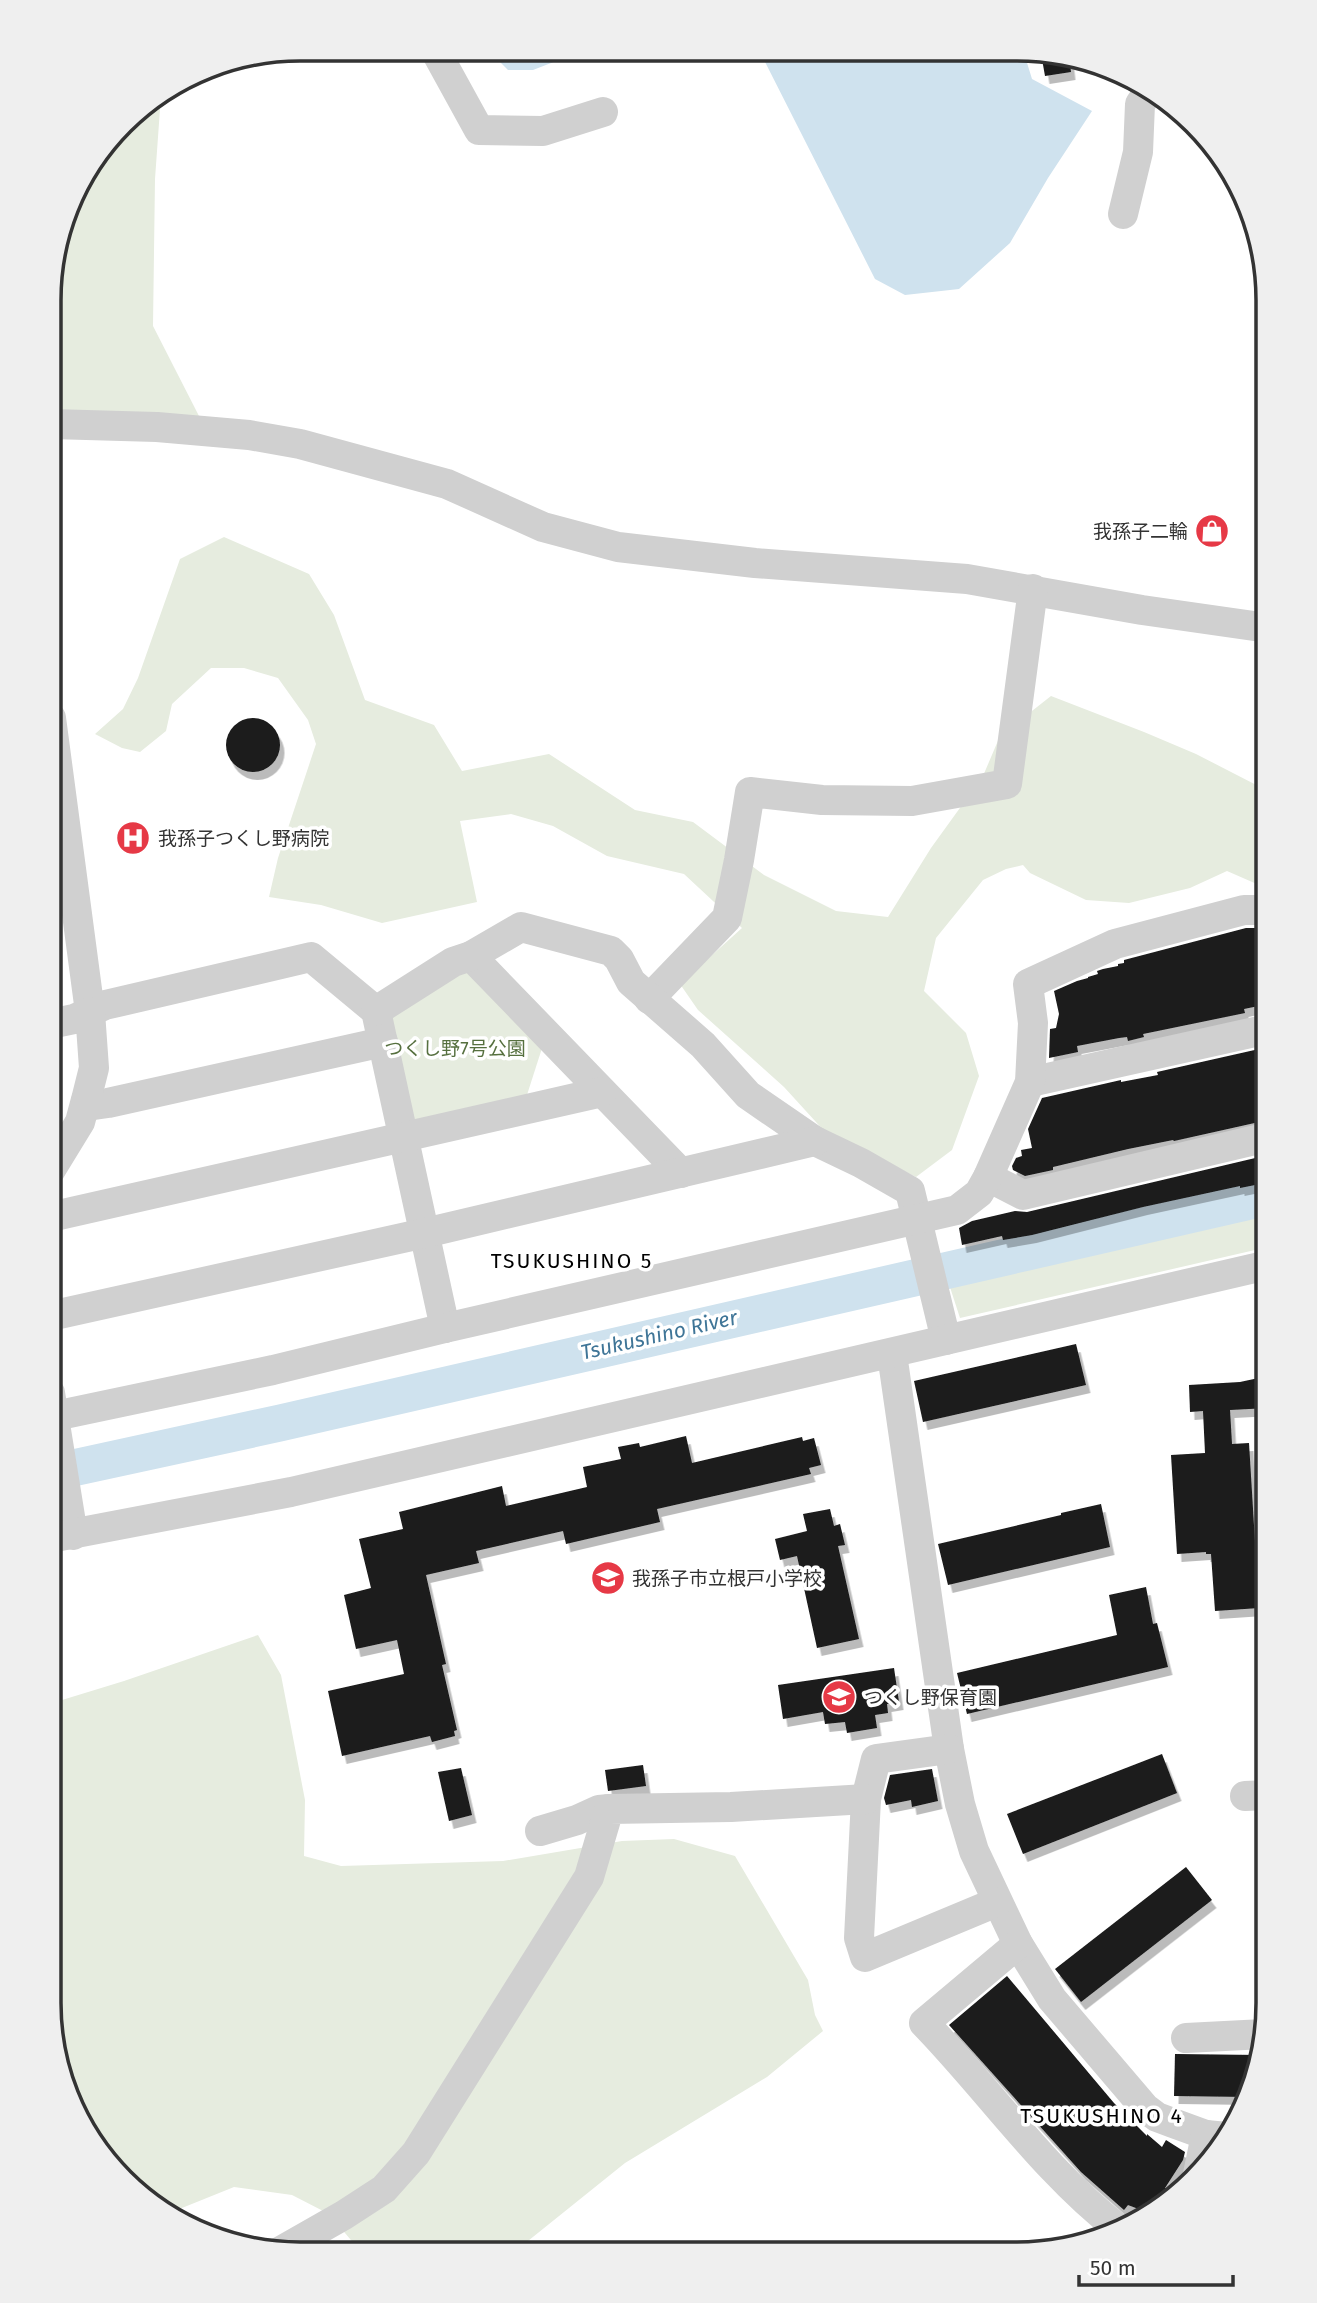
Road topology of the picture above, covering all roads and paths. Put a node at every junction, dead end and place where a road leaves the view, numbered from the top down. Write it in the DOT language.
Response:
graph roads {
  1 [pos="441,61"];
  2 [pos="1144,98"];
  3 [pos="604,113"];
  4 [pos="1123,214"];
  5 [pos="61,424"];
  6 [pos="1033,589"];
  7 [pos="1256,626"];
  8 [pos="61,793"];
  9 [pos="1256,910"];
  10 [pos="471,956"];
  11 [pos="649,999"];
  12 [pos="376,1011"];
  13 [pos="90,1012"];
  14 [pos="61,1022"];
  15 [pos="1256,1032"];
  16 [pos="383,1042"];
  17 [pos="1030,1082"];
  18 [pos="602,1091"];
  19 [pos="86,1101"];
  20 [pos="404,1136"];
  21 [pos="1256,1140"];
  22 [pos="815,1142"];
  23 [pos="61,1153"];
  24 [pos="681,1173"];
  25 [pos="989,1177"];
  26 [pos="61,1214"];
  27 [pos="916,1219"];
  28 [pos="425,1233"];
  29 [pos="1255,1268"];
  30 [pos="61,1314"];
  31 [pos="445,1328"];
  32 [pos="946,1340"];
  33 [pos="892,1353"];
  34 [pos="61,1407"];
  35 [pos="61,1536"];
  36 [pos="949,1749"];
  37 [pos="866,1799"];
  38 [pos="609,1809"];
  39 [pos="540,1831"];
  40 [pos="997,1902"];
  41 [pos="1018,1944"];
  42 [pos="1253,2035"];
  43 [pos="1186,2038"];
  44 [pos="1215,2136"];
  45 [pos="1110,2222"];
  46 [pos="297,2242"];
  1 -- 3 [label="street"];
  2 -- 4 [label="street"];
  5 -- 6 [label="street"];
  6 -- 7 [label="street"];
  6 -- 11 [label="street"];
  8 -- 13 [label="street"];
  9 -- 17 [label="street"];
  10 -- 11 [label="street"];
  10 -- 12 [label="street"];
  10 -- 18 [label="street"];
  11 -- 22 [label="street"];
  12 -- 13 [label="street"];
  12 -- 16 [label="street"];
  13 -- 14 [label="street"];
  13 -- 19 [label="street"];
  15 -- 17 [label="street"];
  16 -- 19 [label="street"];
  16 -- 20 [label="street"];
  17 -- 25 [label="street"];
  18 -- 20 [label="street"];
  18 -- 24 [label="street"];
  19 -- 23 [label="street"];
  20 -- 26 [label="street"];
  20 -- 28 [label="street"];
  21 -- 25 [label="street"];
  22 -- 24 [label="street"];
  22 -- 27 [label="street"];
  24 -- 28 [label="street"];
  25 -- 27 [label="street"];
  27 -- 31 [label="street"];
  27 -- 32 [label="street"];
  28 -- 30 [label="street"];
  28 -- 31 [label="street"];
  29 -- 32 [label="street"];
  31 -- 34 [label="street"];
  32 -- 33 [label="street"];
  33 -- 35 [label="street"];
  33 -- 36 [label="street"];
  36 -- 37 [label="street"];
  36 -- 40 [label="street"];
  37 -- 38 [label="street"];
  37 -- 40 [label="street"];
  38 -- 39 [label="street"];
  38 -- 46 [label="street"];
  40 -- 41 [label="street"];
  41 -- 44 [label="street"];
  41 -- 45 [label="street"];
  42 -- 43 [label="street"];
}
